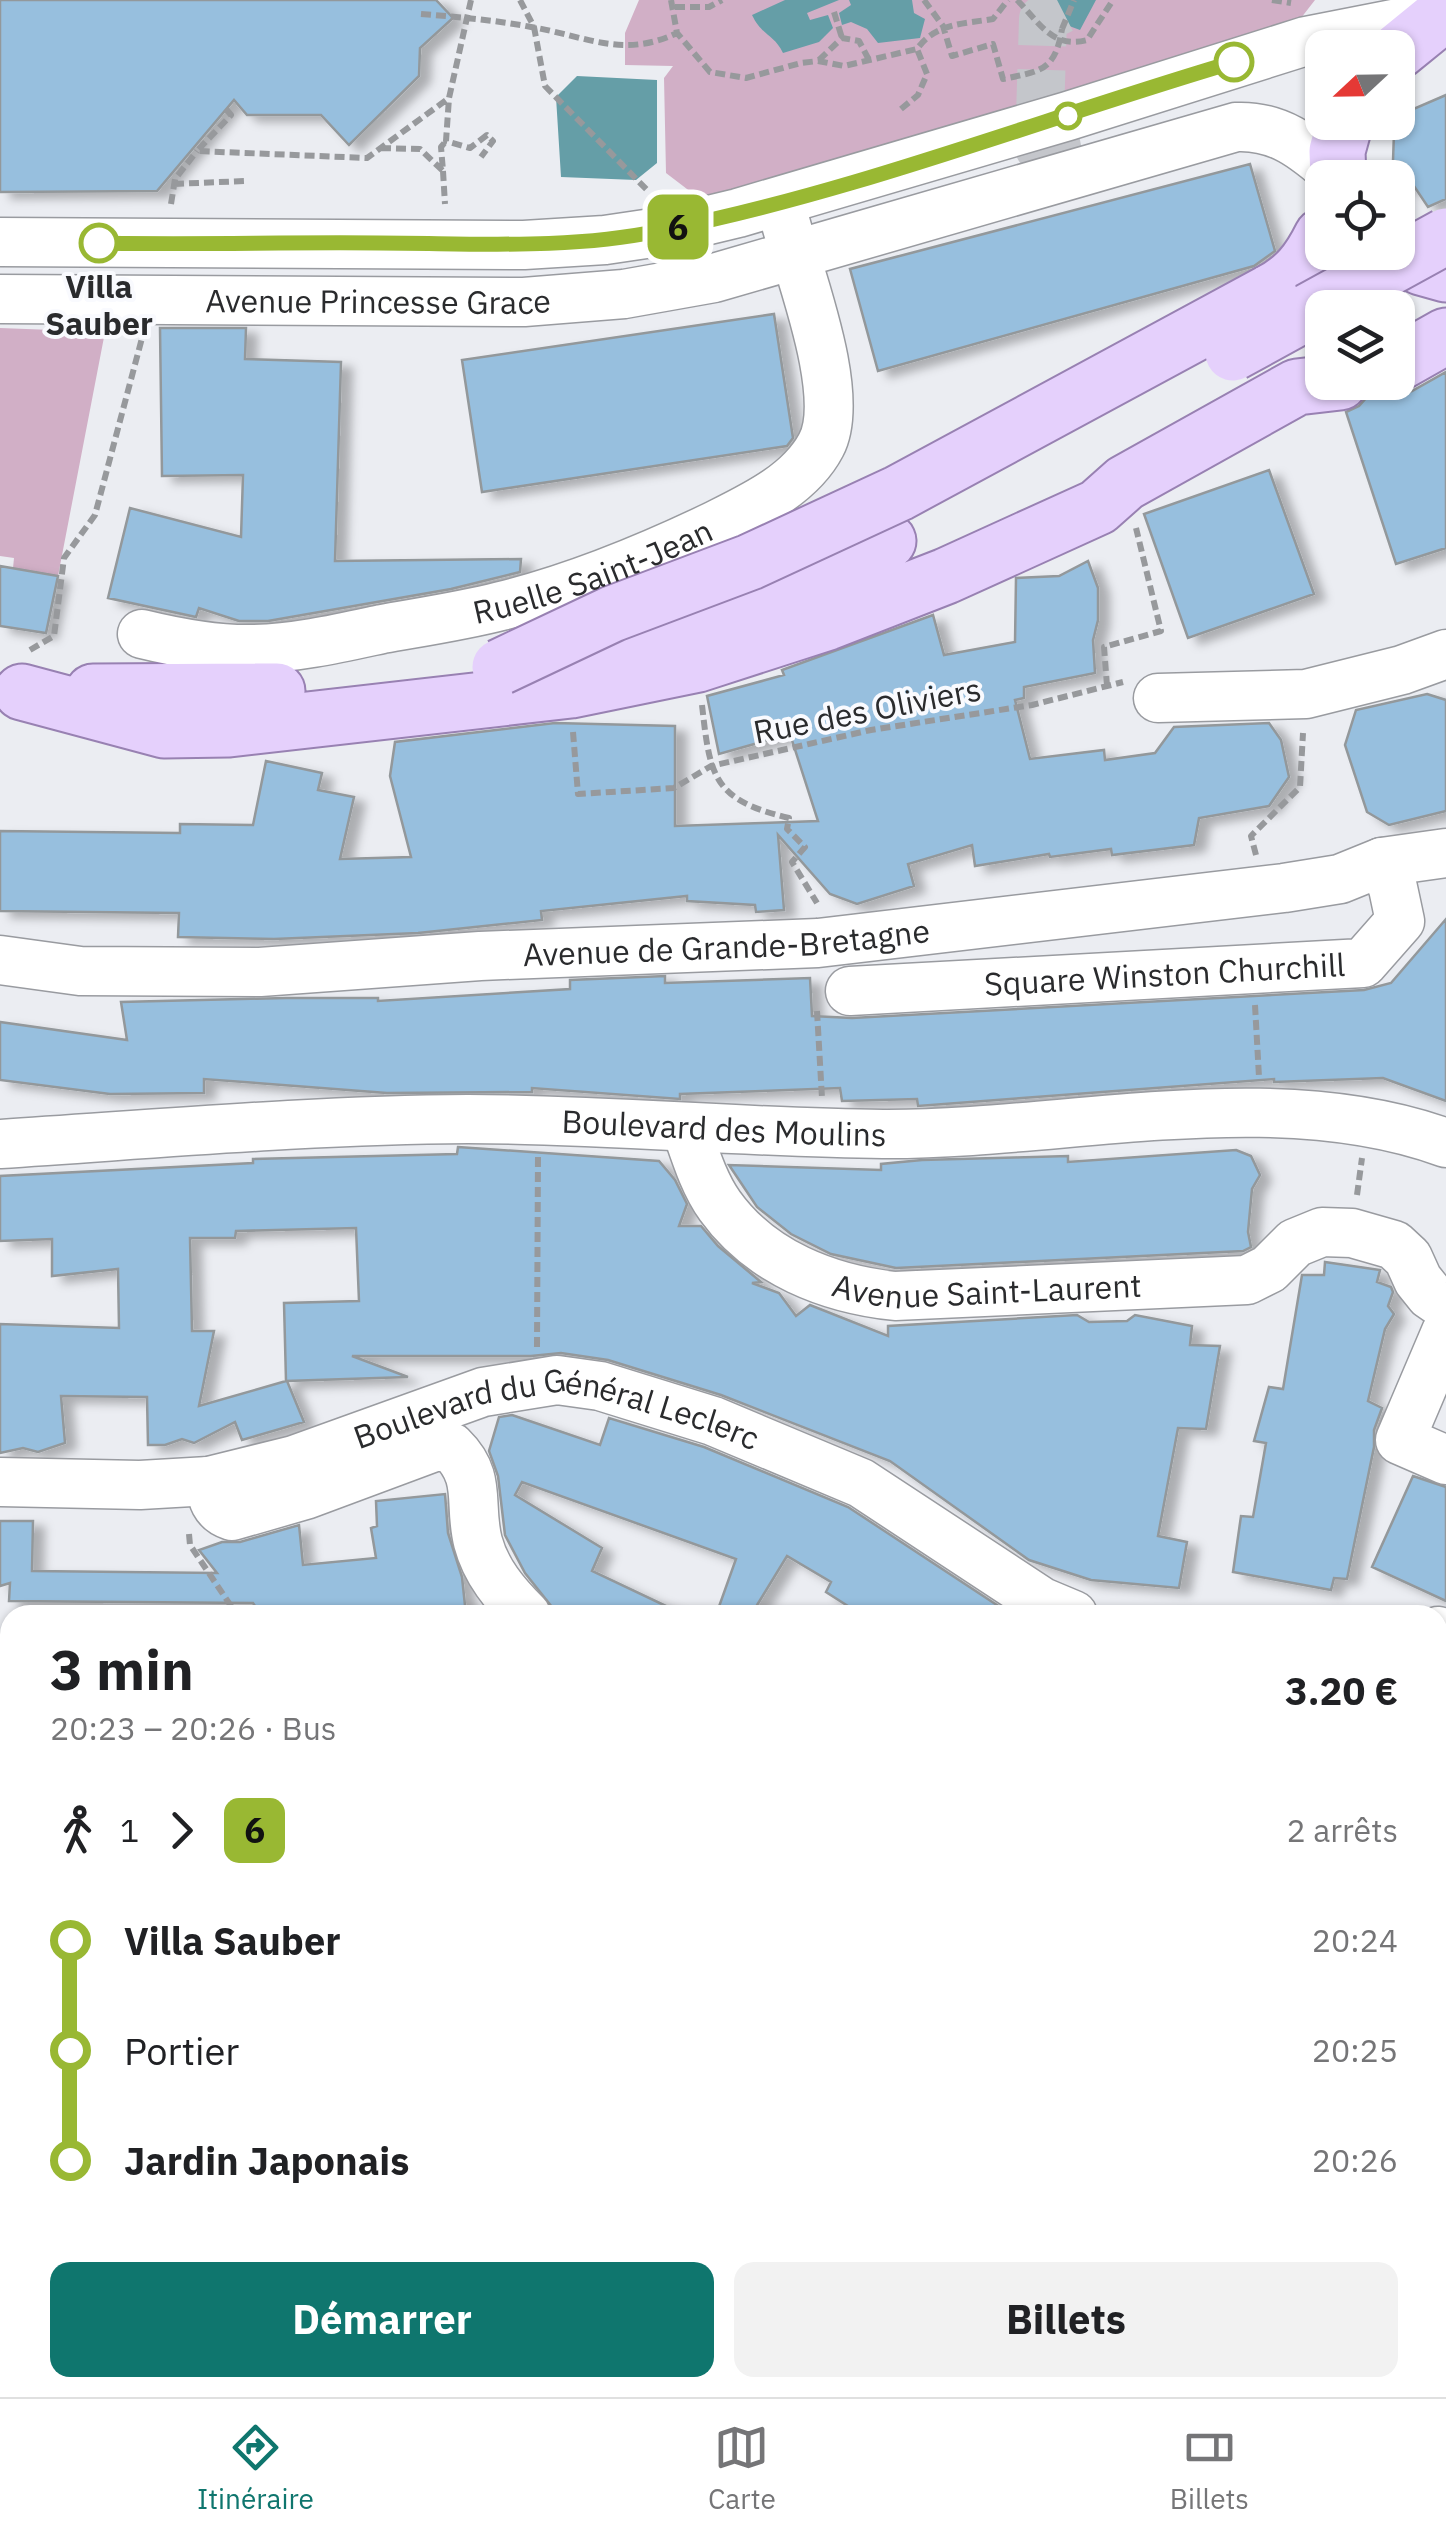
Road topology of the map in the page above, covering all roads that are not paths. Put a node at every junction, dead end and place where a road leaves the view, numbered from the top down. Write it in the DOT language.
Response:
graph roads {
  1 [pos="1443,14"];
  2 [pos="1415,37"];
  3 [pos="1080,140"];
  4 [pos="1340,158"];
  5 [pos="759,207"];
  6 [pos="0,242"];
  7 [pos="773,261"];
  8 [pos="1434,264"];
  9 [pos="1305,267"];
  10 [pos="0,300"];
  11 [pos="1446,336"];
  12 [pos="1415,353"];
  13 [pos="1305,386"];
  14 [pos="142,634"];
  15 [pos="1446,654"];
  16 [pos="500,667"];
  17 [pos="16,679"];
  18 [pos="1158,698"];
  19 [pos="1446,852"];
  20 [pos="1382,862"];
  21 [pos="0,960"];
  22 [pos="833,996"];
  23 [pos="686,1128"];
  24 [pos="1446,1143"];
  25 [pos="0,1144"];
  26 [pos="1446,1306"];
  27 [pos="1446,1332"];
  28 [pos="1446,1460"];
  29 [pos="0,1482"];
  30 [pos="197,1482"];
  31 [pos="516,1605"];
  32 [pos="1049,1605"];
  1 -- 2 [label="main road"];
  1 -- 5 [label="street, Avenue Princesse Grace"];
  3 -- 4 [label="street"];
  4 -- 7 [label="street, Avenue Princesse Grace"];
  5 -- 6 [label="street, Avenue Princesse Grace"];
  5 -- 7 [label="street"];
  7 -- 10 [label="street, Avenue Princesse Grace"];
  7 -- 14 [label="street, Ruelle Saint-Jean"];
  8 -- 16 [label="main road, bridge"];
  9 -- 16 [label="main road, bridge"];
  11 -- 12 [label="main road"];
  13 -- 17 [label="main road"];
  15 -- 18 [label="street"];
  16 -- 17 [label="main road"];
  19 -- 20 [label="street, Avenue de Grande-Bretagne"];
  20 -- 21 [label="street, Avenue de Grande-Bretagne"];
  20 -- 22 [label="street, Square Winston Churchill"];
  23 -- 24 [label="street, Boulevard des Moulins"];
  23 -- 25 [label="street, Boulevard des Moulins"];
  23 -- 26 [label="street, Avenue Saint-Laurent"];
  27 -- 28 [label="street"];
  29 -- 30 [label="street, Boulevard du Général Leclerc"];
  30 -- 31 [label="street"];
  30 -- 32 [label="street, Boulevard du Général Leclerc"];
}
